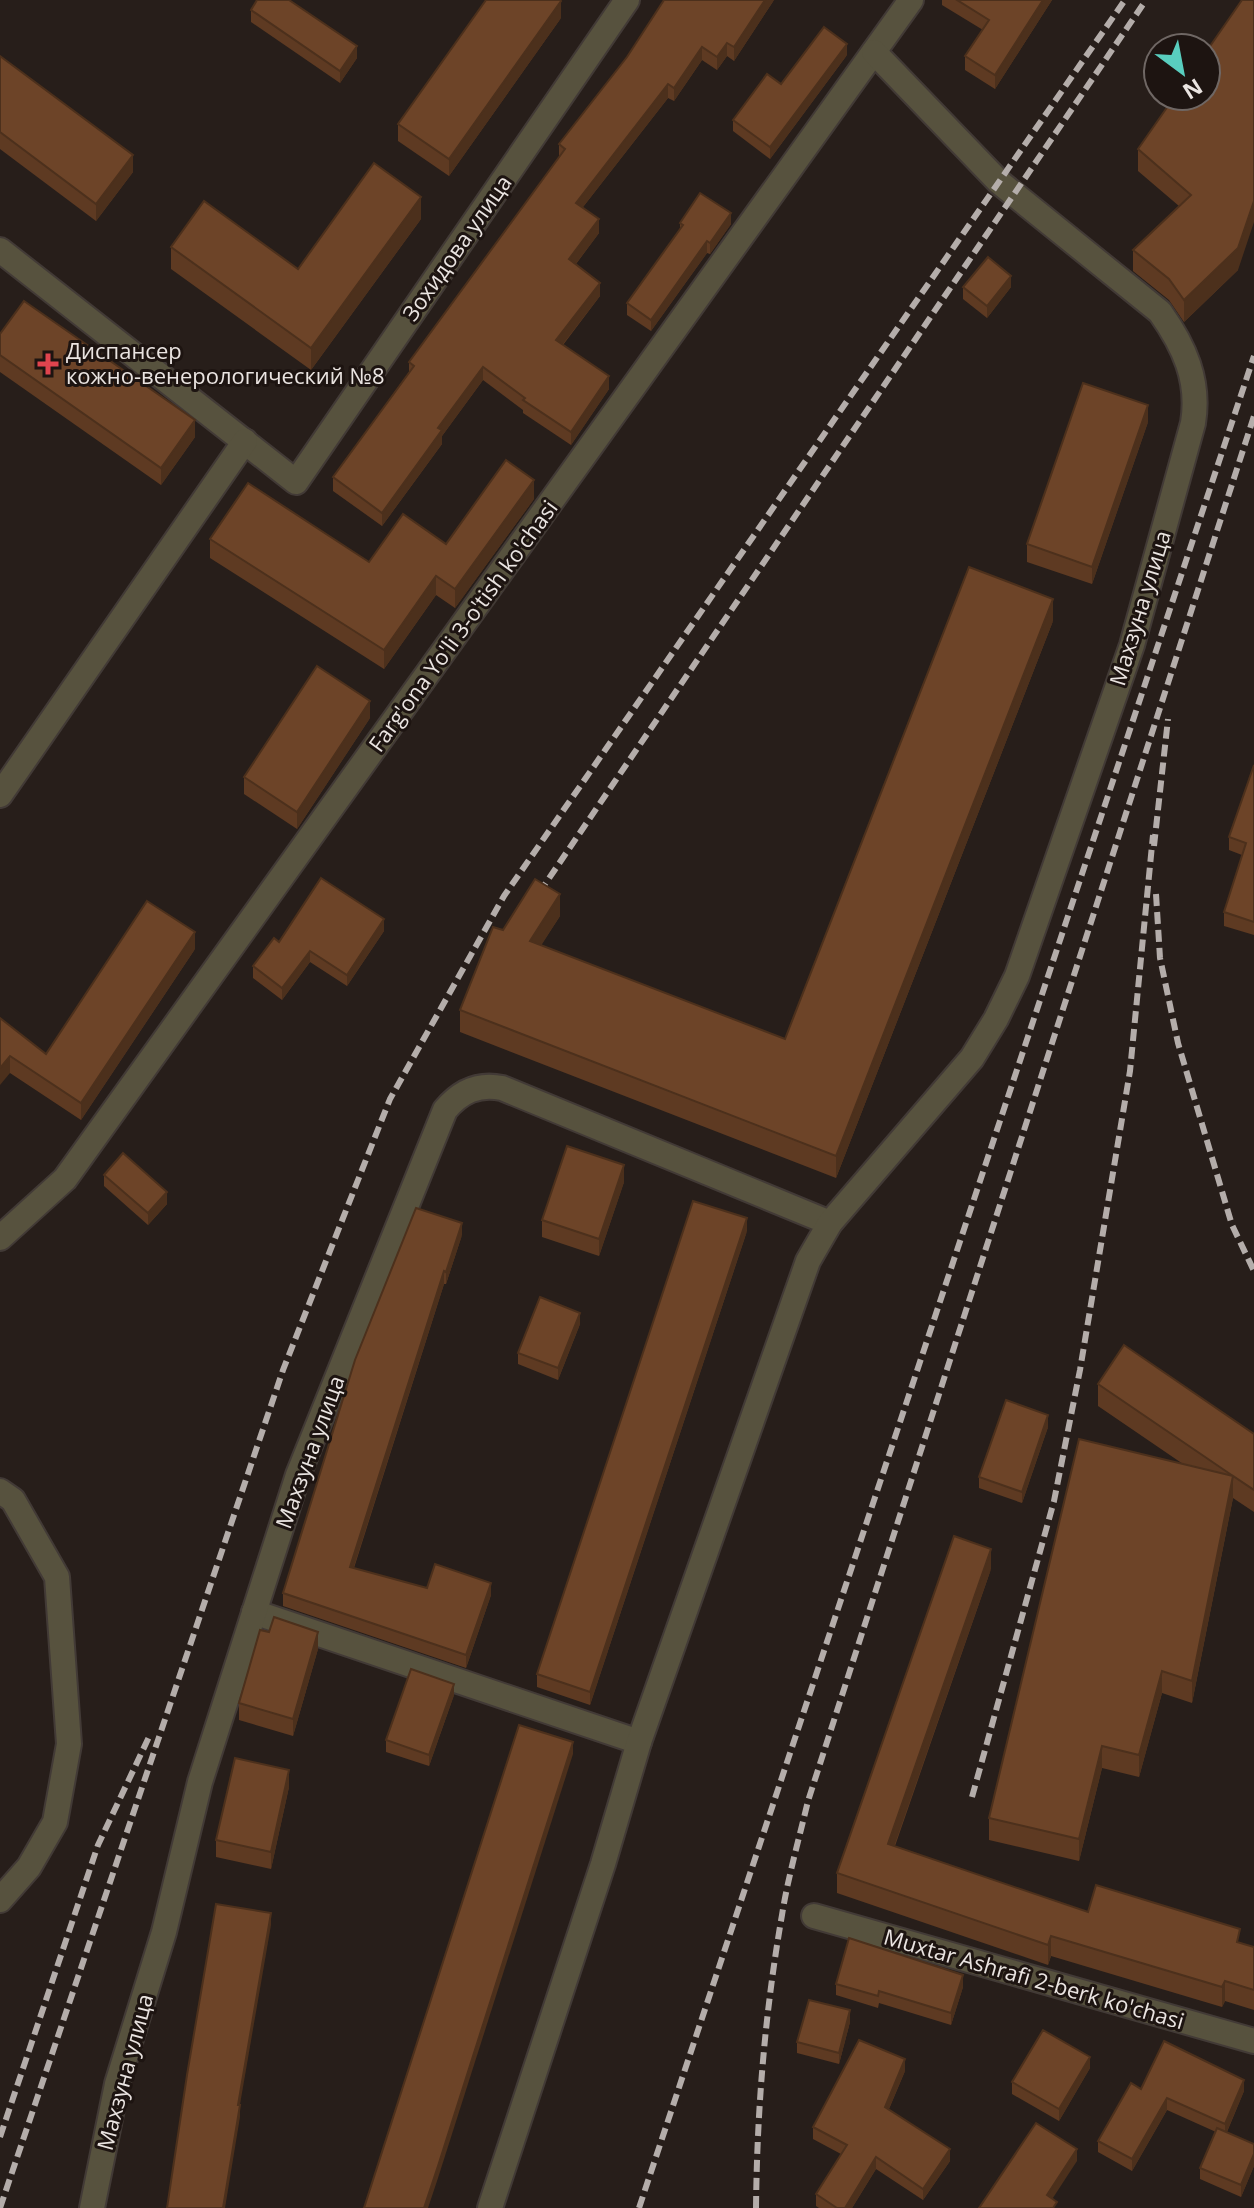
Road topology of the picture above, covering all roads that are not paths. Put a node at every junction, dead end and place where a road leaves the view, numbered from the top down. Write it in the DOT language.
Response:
graph roads {
  1 [pos="627,0"];
  2 [pos="911,0"];
  3 [pos="874,52"];
  4 [pos="0,250"];
  5 [pos="245,441"];
  6 [pos="0,795"];
  7 [pos="830,1223"];
  8 [pos="0,1238"];
  9 [pos="0,1491"];
  10 [pos="254,1612"];
  11 [pos="639,1742"];
  12 [pos="0,1900"];
  13 [pos="814,1916"];
  14 [pos="1254,2041"];
  15 [pos="92,2208"];
  16 [pos="490,2208"];
  1 -- 5 [label="street, Зохидова улица"];
  2 -- 3 [label="street, Farg'ona Yo'li 3-o'tish ko'chasi"];
  3 -- 7 [label="street, Махзуна улица"];
  3 -- 8 [label="street, Farg'ona Yo'li 3-o'tish ko'chasi"];
  4 -- 5 [label="street, Зохидова улица"];
  5 -- 6 [label="street"];
  7 -- 10 [label="street, Махзуна улица"];
  7 -- 11 [label="street, Махзуна улица"];
  9 -- 12 [label="street"];
  10 -- 11 [label="street"];
  10 -- 15 [label="street, Махзуна улица"];
  11 -- 16 [label="street, Махзуна улица"];
  13 -- 14 [label="street, Muxtar Ashrafi 2-berk ko'chasi"];
}
